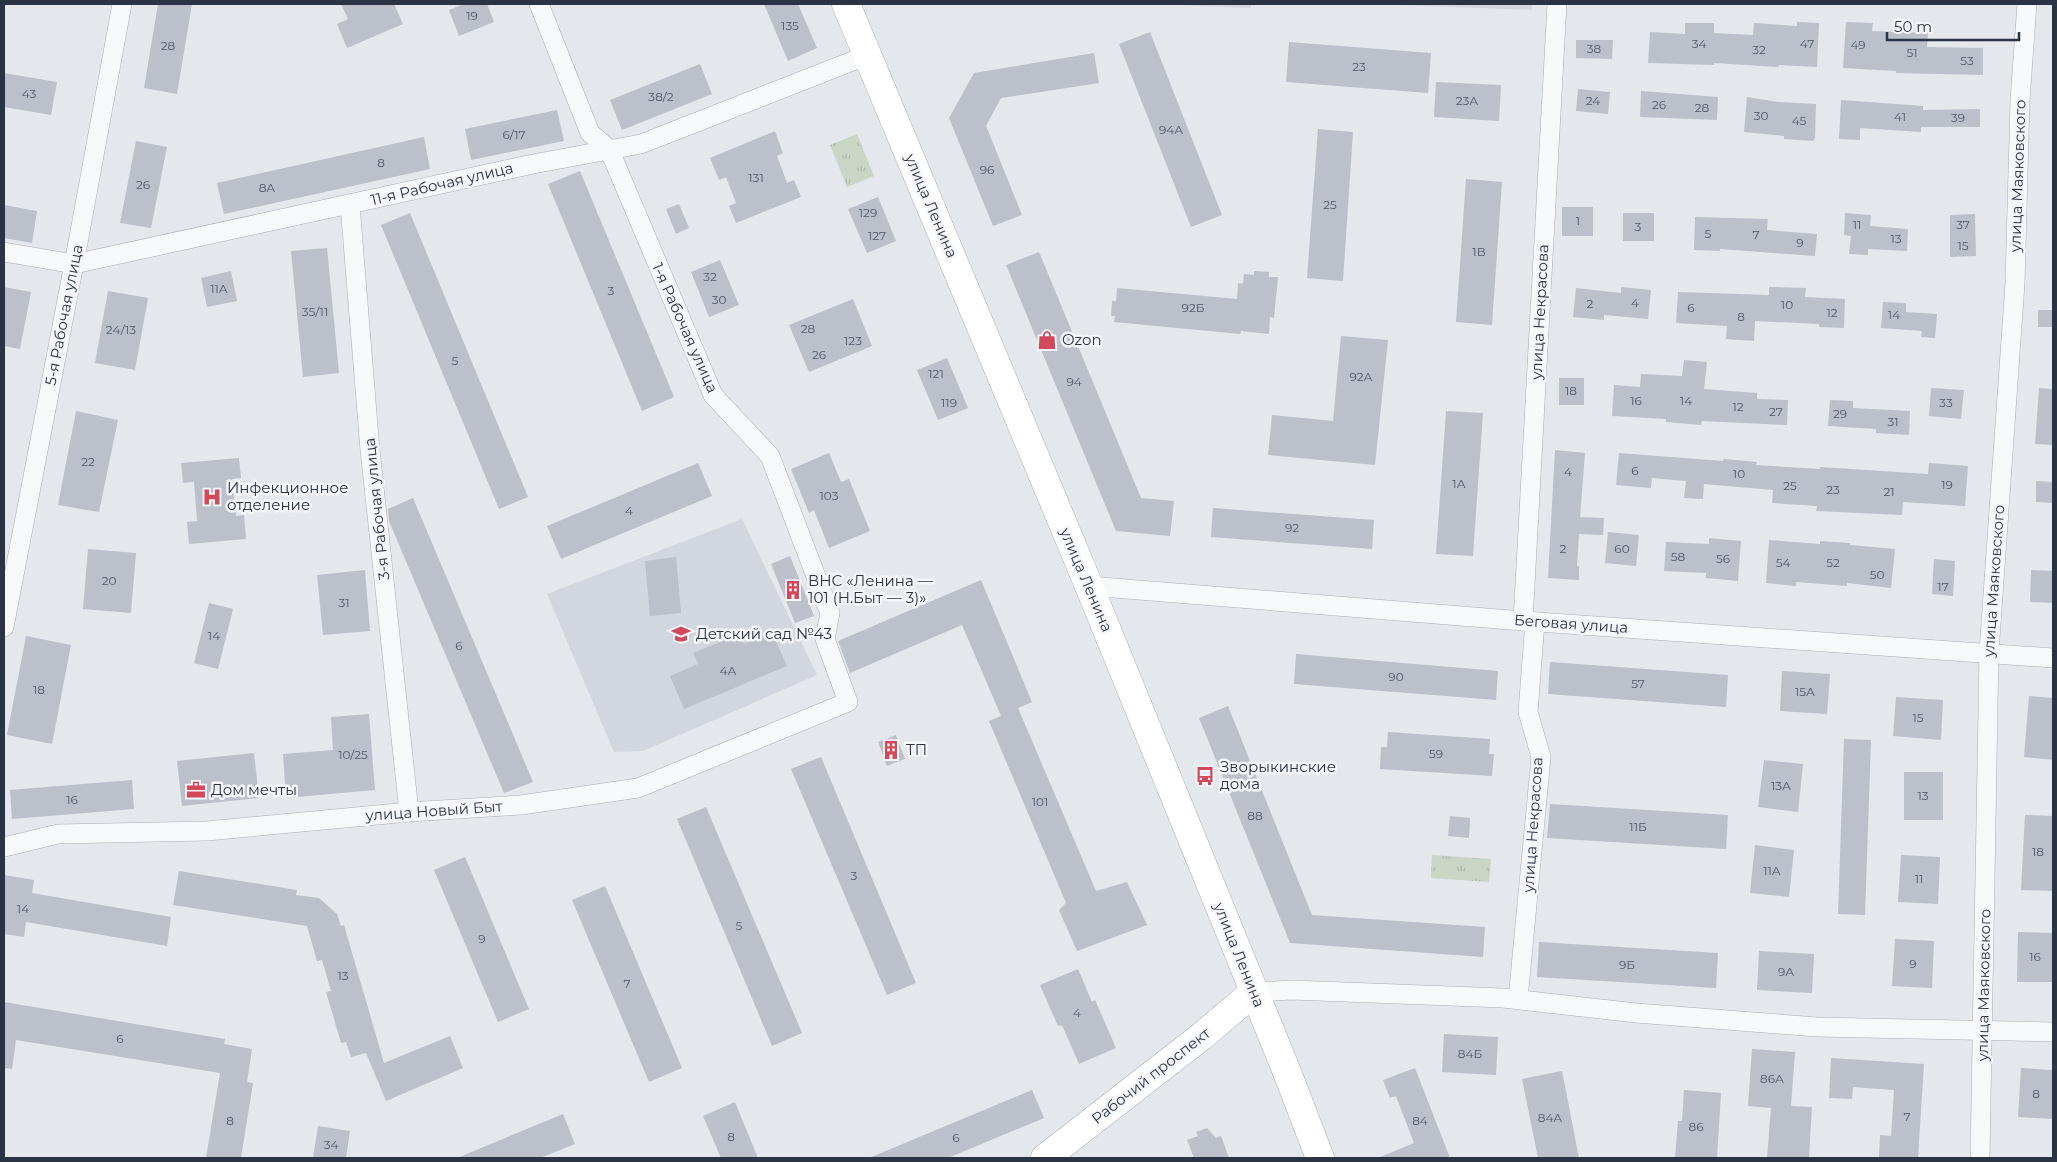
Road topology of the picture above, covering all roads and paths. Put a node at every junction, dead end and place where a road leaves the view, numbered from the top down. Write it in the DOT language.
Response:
graph roads {
  1 [pos="122,4"];
  2 [pos="539,4"];
  3 [pos="846,4"];
  4 [pos="1557,4"];
  5 [pos="2027,4"];
  6 [pos="868,55"];
  7 [pos="609,149"];
  8 [pos="350,205"];
  9 [pos="4,252"];
  10 [pos="74,264"];
  11 [pos="1089,586"];
  12 [pos="1529,621"];
  13 [pos="4,626"];
  14 [pos="1989,652"];
  15 [pos="2053,658"];
  16 [pos="848,702"];
  17 [pos="409,812"];
  18 [pos="4,847"];
  19 [pos="1254,992"];
  20 [pos="1518,1000"];
  21 [pos="1984,1030"];
  22 [pos="2053,1032"];
  23 [pos="1046,1158"];
  24 [pos="1320,1158"];
  25 [pos="1980,1158"];
  1 -- 10 [label="street, 5-я Рабочая улица"];
  2 -- 7 [label="street, 1-я Рабочая улица"];
  3 -- 6 [label="main road, улица Ленина"];
  4 -- 12 [label="street, улица Некрасова"];
  5 -- 14 [label="street, улица Маяковского"];
  6 -- 7 [label="street, 11-я Рабочая улица"];
  6 -- 11 [label="main road, улица Ленина"];
  7 -- 8 [label="street, 11-я Рабочая улица"];
  7 -- 16 [label="street, 1-я Рабочая улица"];
  8 -- 10 [label="street, 11-я Рабочая улица"];
  8 -- 17 [label="street, 3-я Рабочая улица"];
  9 -- 10 [label="street, 11-я Рабочая улица"];
  10 -- 13 [label="street, 5-я Рабочая улица"];
  11 -- 12 [label="street, Беговая улица"];
  11 -- 19 [label="main road, улица Ленина"];
  12 -- 14 [label="street, Беговая улица"];
  12 -- 20 [label="street, улица Некрасова"];
  14 -- 15 [label="street, Беговая улица"];
  14 -- 21 [label="street, улица Маяковского"];
  16 -- 17 [label="street, улица Новый Быт"];
  17 -- 18 [label="street, улица Новый Быт"];
  19 -- 20 [label="street"];
  19 -- 23 [label="main road, Рабочий проспект"];
  19 -- 24 [label="main road, улица Ленина"];
  20 -- 21 [label="street"];
  21 -- 22 [label="street"];
  21 -- 25 [label="street, улица Маяковского"];
}
